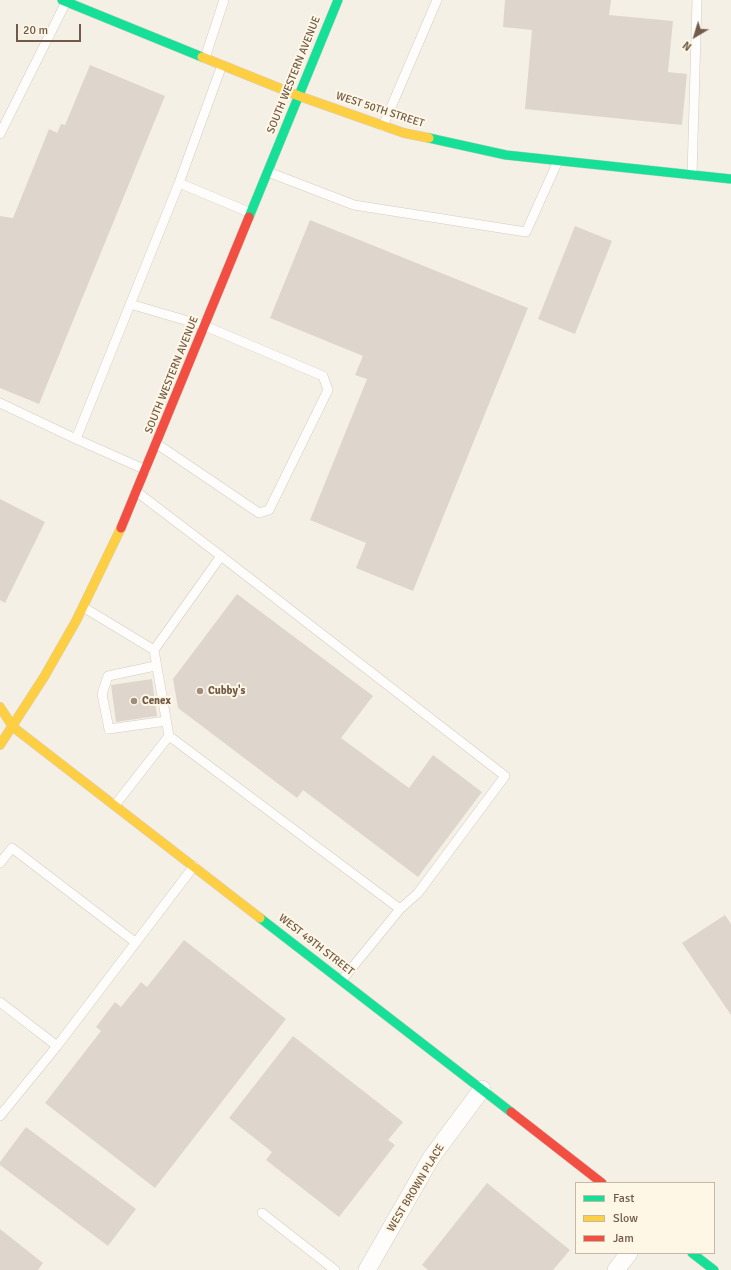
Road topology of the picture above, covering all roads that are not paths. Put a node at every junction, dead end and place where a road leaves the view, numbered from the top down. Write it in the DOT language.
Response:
graph roads {
  1 [pos="224,0"];
  2 [pos="338,0"];
  3 [pos="437,0"];
  4 [pos="697,0"];
  5 [pos="64,1"];
  6 [pos="205,58"];
  7 [pos="222,65"];
  8 [pos="299,96"];
  9 [pos="383,126"];
  10 [pos="0,134"];
  11 [pos="558,161"];
  12 [pos="268,172"];
  13 [pos="692,175"];
  14 [pos="731,180"];
  15 [pos="179,183"];
  16 [pos="251,213"];
  17 [pos="130,304"];
  18 [pos="205,326"];
  19 [pos="0,403"];
  20 [pos="76,439"];
  21 [pos="157,444"];
  22 [pos="146,470"];
  23 [pos="137,492"];
  24 [pos="221,556"];
  25 [pos="83,607"];
  26 [pos="154,650"];
  27 [pos="155,666"];
  28 [pos="127,672"];
  29 [pos="128,682"];
  30 [pos="0,707"];
  31 [pos="166,721"];
  32 [pos="0,723"];
  33 [pos="13,727"];
  34 [pos="169,736"];
  35 [pos="0,745"];
  36 [pos="115,805"];
  37 [pos="0,863"];
  38 [pos="194,866"];
  39 [pos="400,909"];
  40 [pos="135,942"];
  41 [pos="342,980"];
  42 [pos="0,1002"];
  43 [pos="57,1046"];
  44 [pos="482,1089"];
  45 [pos="0,1116"];
  46 [pos="601,1182"];
  47 [pos="262,1213"];
  48 [pos="628,1254"];
  49 [pos="693,1254"];
  50 [pos="335,1270"];
  51 [pos="368,1270"];
  52 [pos="616,1270"];
  53 [pos="714,1270"];
  1 -- 6 [label="lane"];
  2 -- 8 [label="main road, SOUTH WESTERN AVENUE"];
  3 -- 9 [label="lane"];
  4 -- 13 [label="lane"];
  5 -- 6 [label="main road, WEST 50TH STREET"];
  5 -- 10 [label="lane"];
  6 -- 7 [label="main road, WEST 50TH STREET"];
  7 -- 8 [label="main road, WEST 50TH STREET"];
  7 -- 15 [label="lane"];
  8 -- 9 [label="main road, WEST 50TH STREET"];
  8 -- 12 [label="main road, SOUTH WESTERN AVENUE"];
  9 -- 11 [label="main road, WEST 50TH STREET"];
  11 -- 12 [label="lane"];
  11 -- 13 [label="main road, WEST 50TH STREET"];
  12 -- 16 [label="main road, SOUTH WESTERN AVENUE"];
  13 -- 14 [label="main road, WEST 50TH STREET"];
  15 -- 16 [label="lane"];
  15 -- 17 [label="lane"];
  16 -- 18 [label="main road, SOUTH WESTERN AVENUE"];
  17 -- 18 [label="lane"];
  17 -- 20 [label="lane"];
  18 -- 21 [label="main road, SOUTH WESTERN AVENUE"];
  18 -- 21 [label="lane"];
  19 -- 20 [label="lane"];
  20 -- 22 [label="lane"];
  21 -- 22 [label="main road, SOUTH WESTERN AVENUE"];
  22 -- 23 [label="main road, SOUTH WESTERN AVENUE"];
  23 -- 24 [label="lane"];
  23 -- 25 [label="main road, SOUTH WESTERN AVENUE"];
  24 -- 26 [label="lane"];
  24 -- 39 [label="lane"];
  25 -- 26 [label="lane"];
  25 -- 33 [label="main road, SOUTH WESTERN AVENUE"];
  26 -- 27 [label="lane"];
  27 -- 28 [label="lane"];
  27 -- 31 [label="lane"];
  28 -- 29 [label="lane"];
  28 -- 31 [label="lane"];
  30 -- 33 [label="main road, WEST 49TH STREET"];
  31 -- 34 [label="lane"];
  32 -- 33 [label="main road, WEST 49TH STREET"];
  33 -- 35 [label="main road, SOUTH WESTERN AVENUE"];
  33 -- 36 [label="main road, WEST 49TH STREET"];
  34 -- 36 [label="lane"];
  34 -- 39 [label="lane"];
  36 -- 38 [label="main road, WEST 49TH STREET"];
  37 -- 40 [label="lane"];
  38 -- 40 [label="lane"];
  38 -- 41 [label="main road, WEST 49TH STREET"];
  39 -- 41 [label="lane"];
  40 -- 43 [label="lane"];
  41 -- 44 [label="main road, WEST 49TH STREET"];
  42 -- 43 [label="lane"];
  43 -- 45 [label="lane"];
  44 -- 46 [label="main road, WEST 49TH STREET"];
  44 -- 51 [label="street, WEST BROWN PLACE"];
  47 -- 50 [label="lane"];
  48 -- 52 [label="street"];
  49 -- 53 [label="main road"];
}
